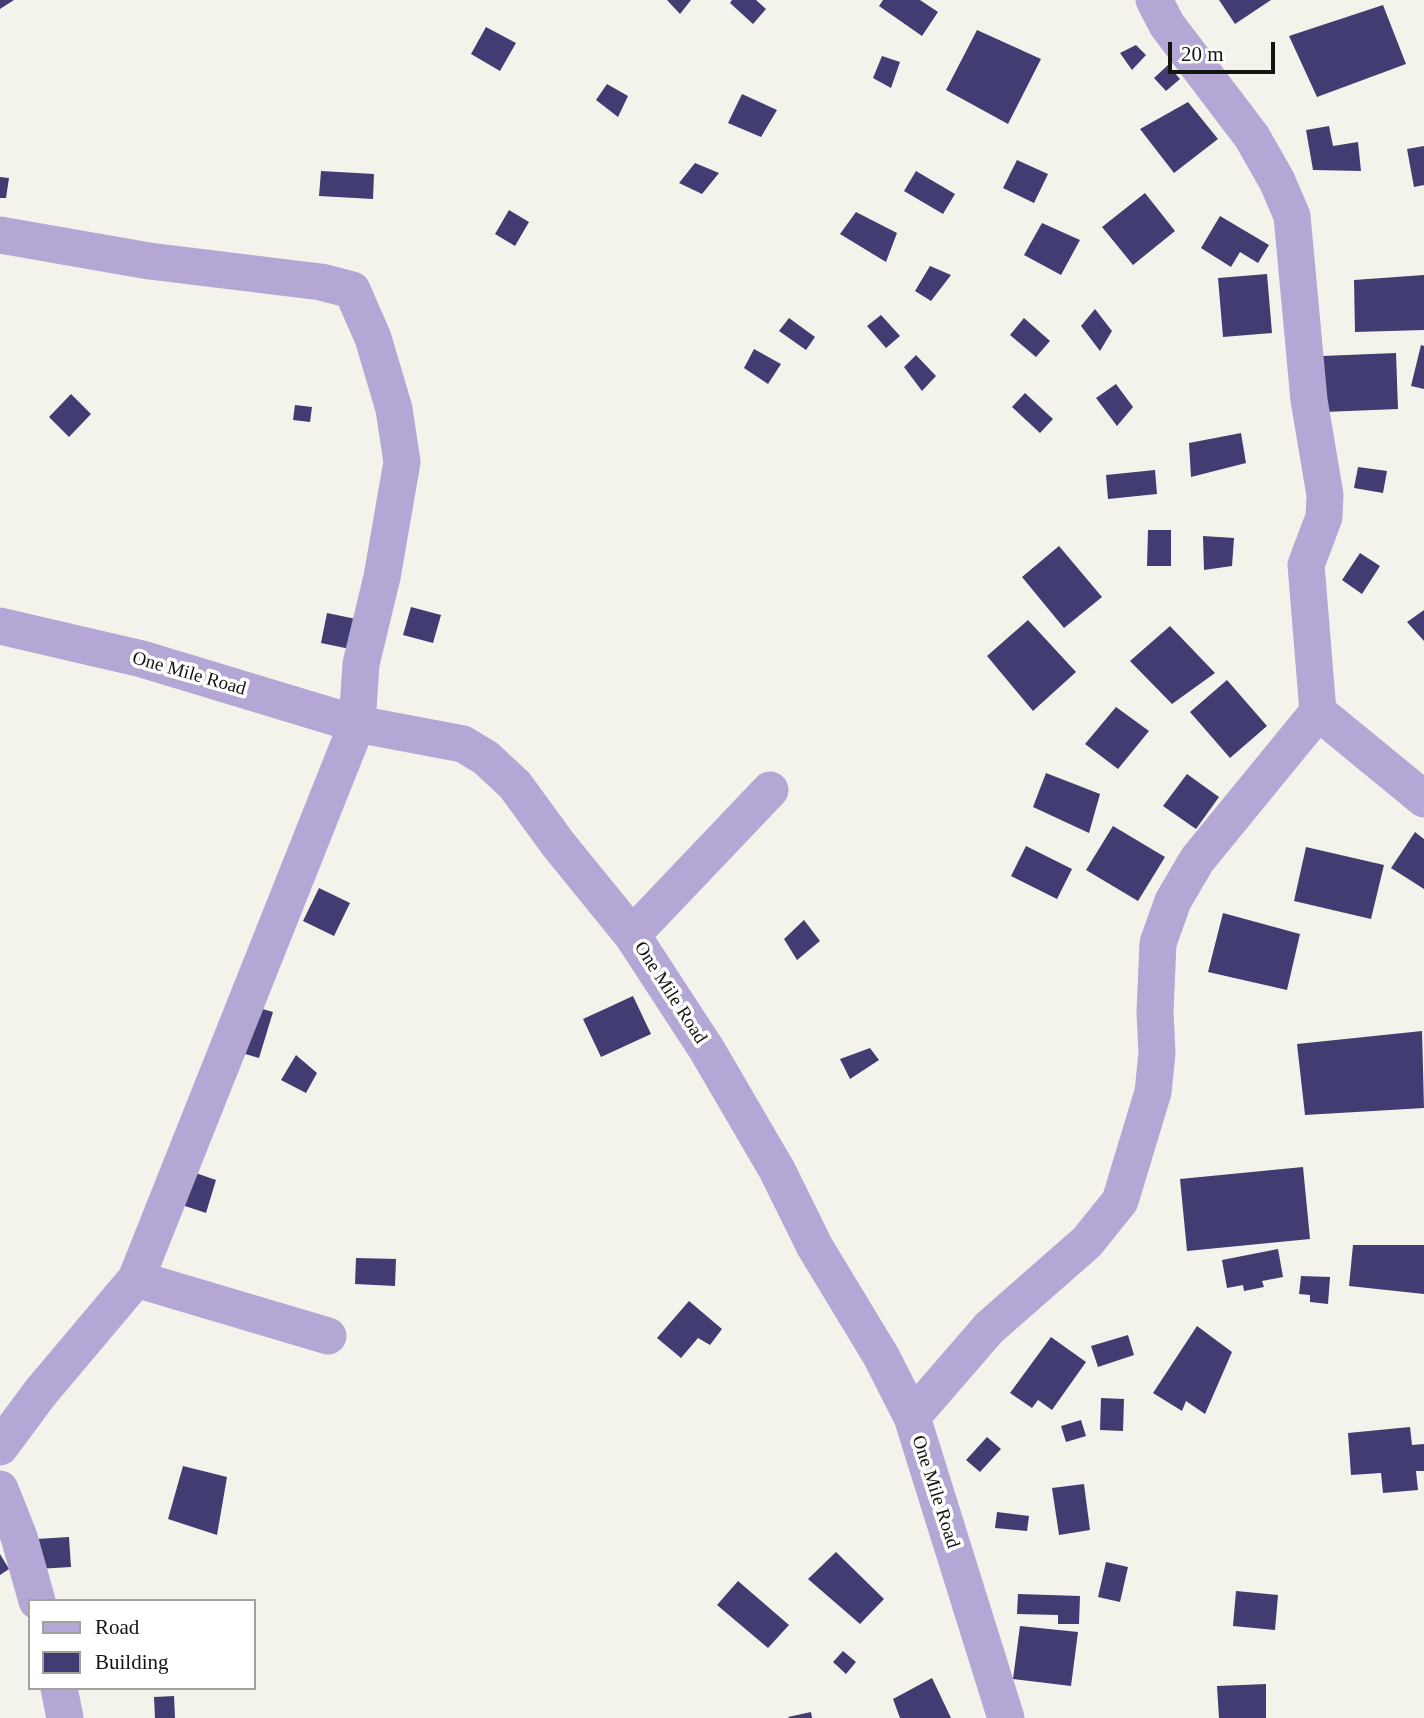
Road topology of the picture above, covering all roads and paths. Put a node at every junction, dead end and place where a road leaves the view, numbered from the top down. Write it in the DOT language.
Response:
graph roads {
  1 [pos="1154,0"];
  2 [pos="0,235"];
  3 [pos="0,626"];
  4 [pos="1318,712"];
  5 [pos="357,724"];
  6 [pos="770,790"];
  7 [pos="1424,799"];
  8 [pos="632,934"];
  9 [pos="136,1279"];
  10 [pos="328,1336"];
  11 [pos="912,1417"];
  12 [pos="0,1447"];
  13 [pos="0,1489"];
  14 [pos="36,1599"];
  15 [pos="58,1690"];
  16 [pos="65,1718"];
  17 [pos="1006,1718"];
  1 -- 4 [label="street"];
  2 -- 5 [label="street"];
  3 -- 5 [label="street, One Mile Road"];
  4 -- 7 [label="street"];
  4 -- 11 [label="street"];
  5 -- 8 [label="street, One Mile Road"];
  5 -- 9 [label="street"];
  6 -- 8 [label="street"];
  8 -- 11 [label="street, One Mile Road"];
  9 -- 10 [label="street"];
  9 -- 12 [label="street"];
  11 -- 17 [label="street, One Mile Road"];
  13 -- 14 [label="street"];
  15 -- 16 [label="street"];
}
